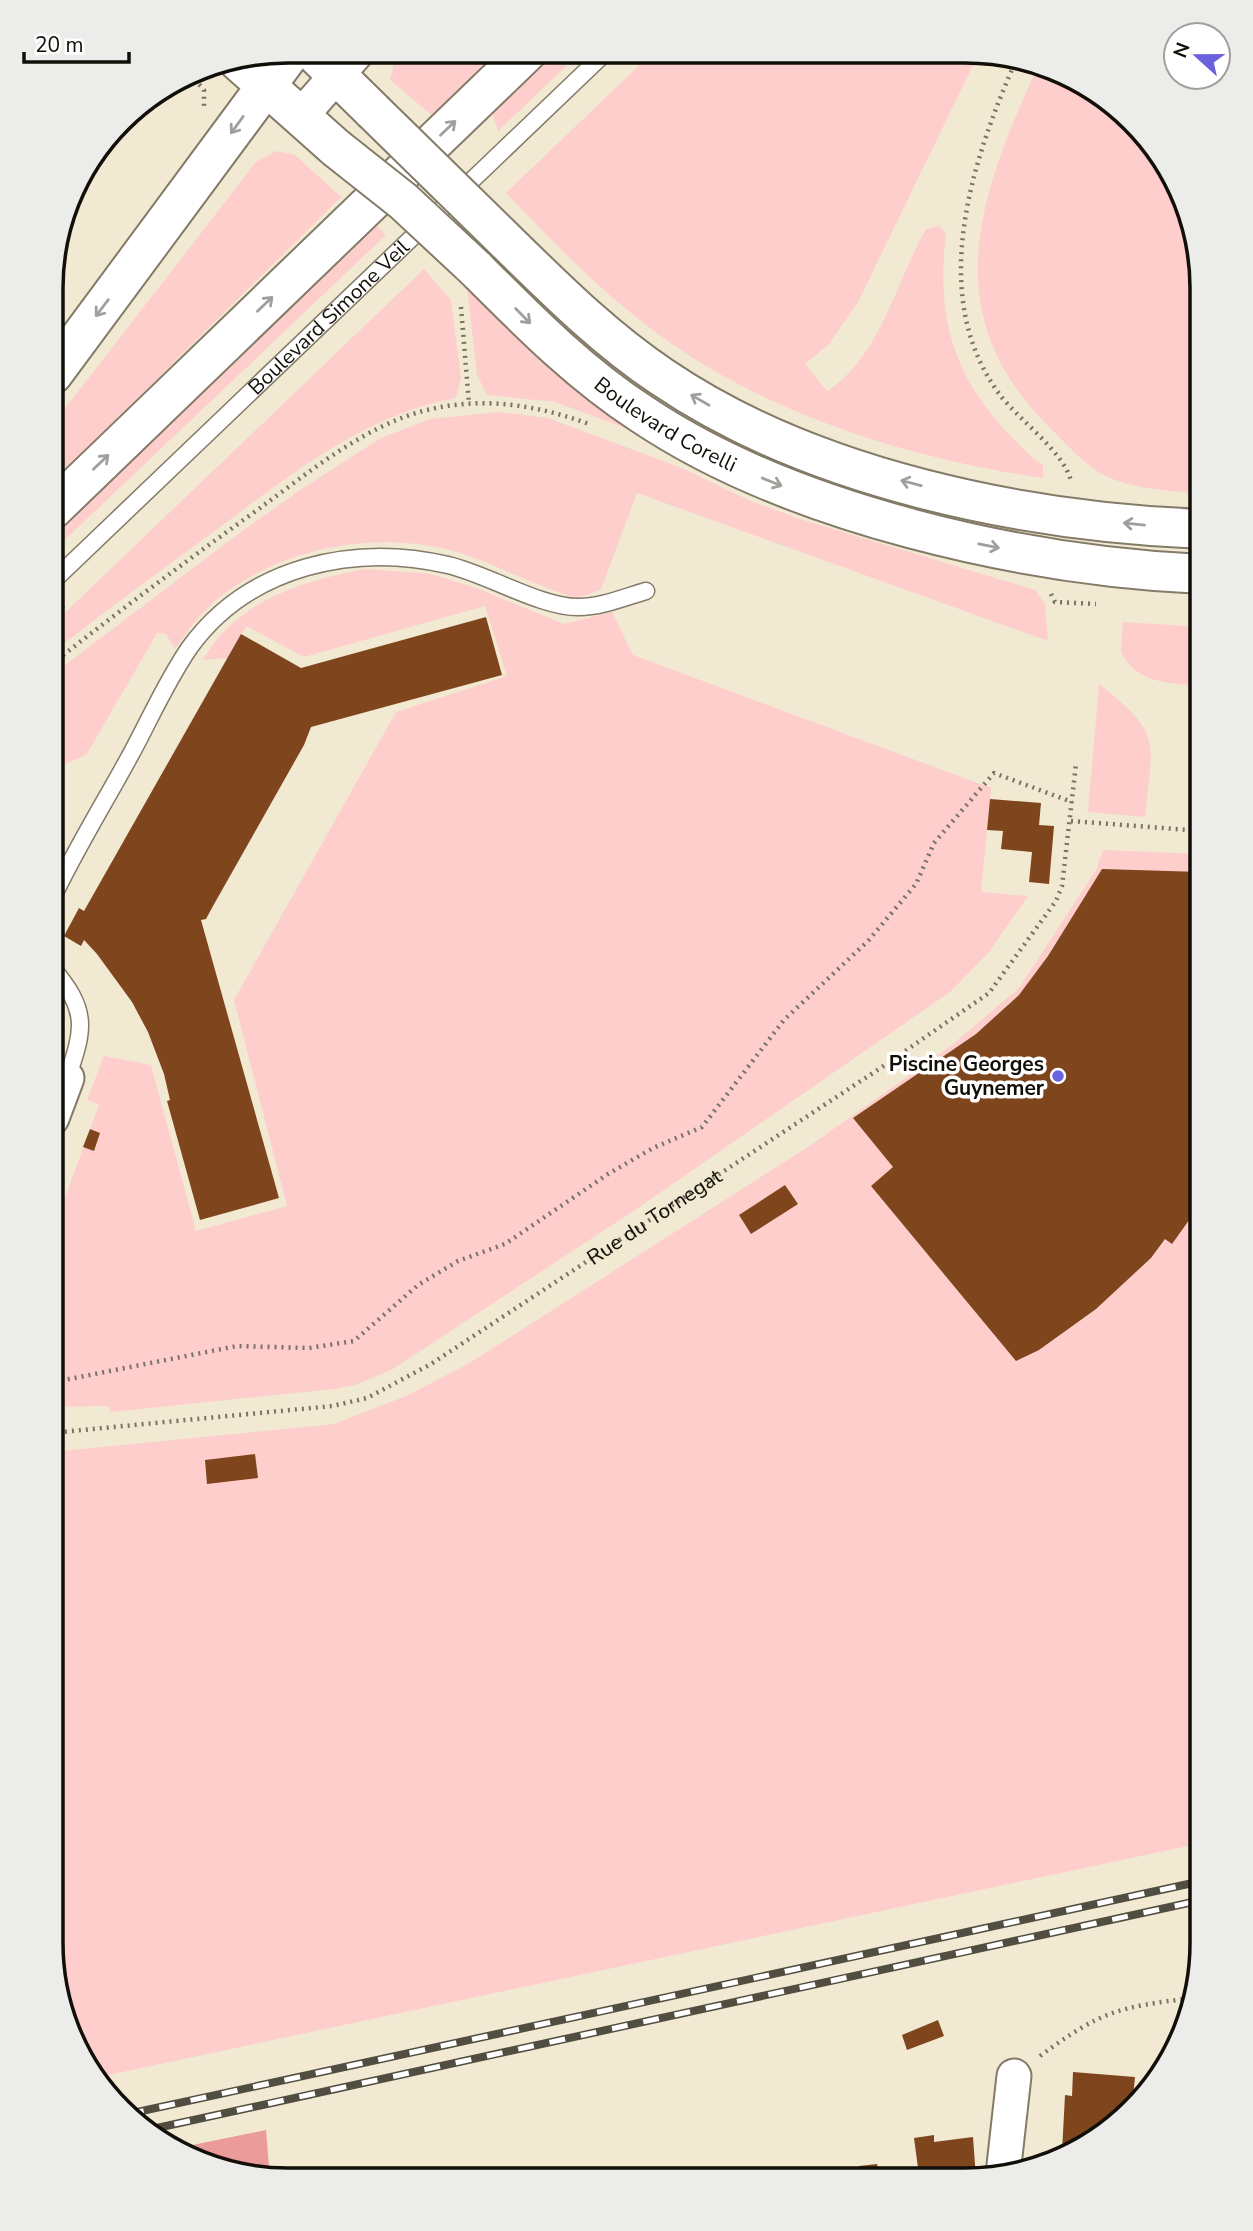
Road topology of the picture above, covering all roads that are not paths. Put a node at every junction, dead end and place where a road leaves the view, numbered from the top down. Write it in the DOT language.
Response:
graph roads {
  1 [pos="283,63"];
  2 [pos="334,63"];
  3 [pos="339,63"];
  4 [pos="516,63"];
  5 [pos="594,63"];
  6 [pos="244,67"];
  7 [pos="265,87"];
  8 [pos="300,117"];
  9 [pos="63,360"];
  10 [pos="63,499"];
  11 [pos="1190,528"];
  12 [pos="63,571"];
  13 [pos="1190,573"];
  14 [pos="646,591"];
  15 [pos="63,879"];
  16 [pos="63,982"];
  17 [pos="67,1078"];
  18 [pos="63,1089"];
  19 [pos="1014,2076"];
  20 [pos="1004,2165"];
  1 -- 7 [label="main road"];
  2 -- 8 [label="street"];
  11 -- 3 [label="main road, Boulevard Corelli, one-way, bridge"];
  10 -- 4 [label="main road, one-way"];
  5 -- 12 [label="lane, Boulevard Simone Veil"];
  6 -- 7 [label="main road, Boulevard Corelli"];
  7 -- 8 [label="main road, Boulevard Corelli"];
  7 -- 9 [label="main road, one-way"];
  8 -- 13 [label="main road, Boulevard Corelli, one-way, bridge"];
  14 -- 15 [label="lane"];
  16 -- 17 [label="lane"];
  17 -- 18 [label="street"];
  19 -- 20 [label="street"];
}
